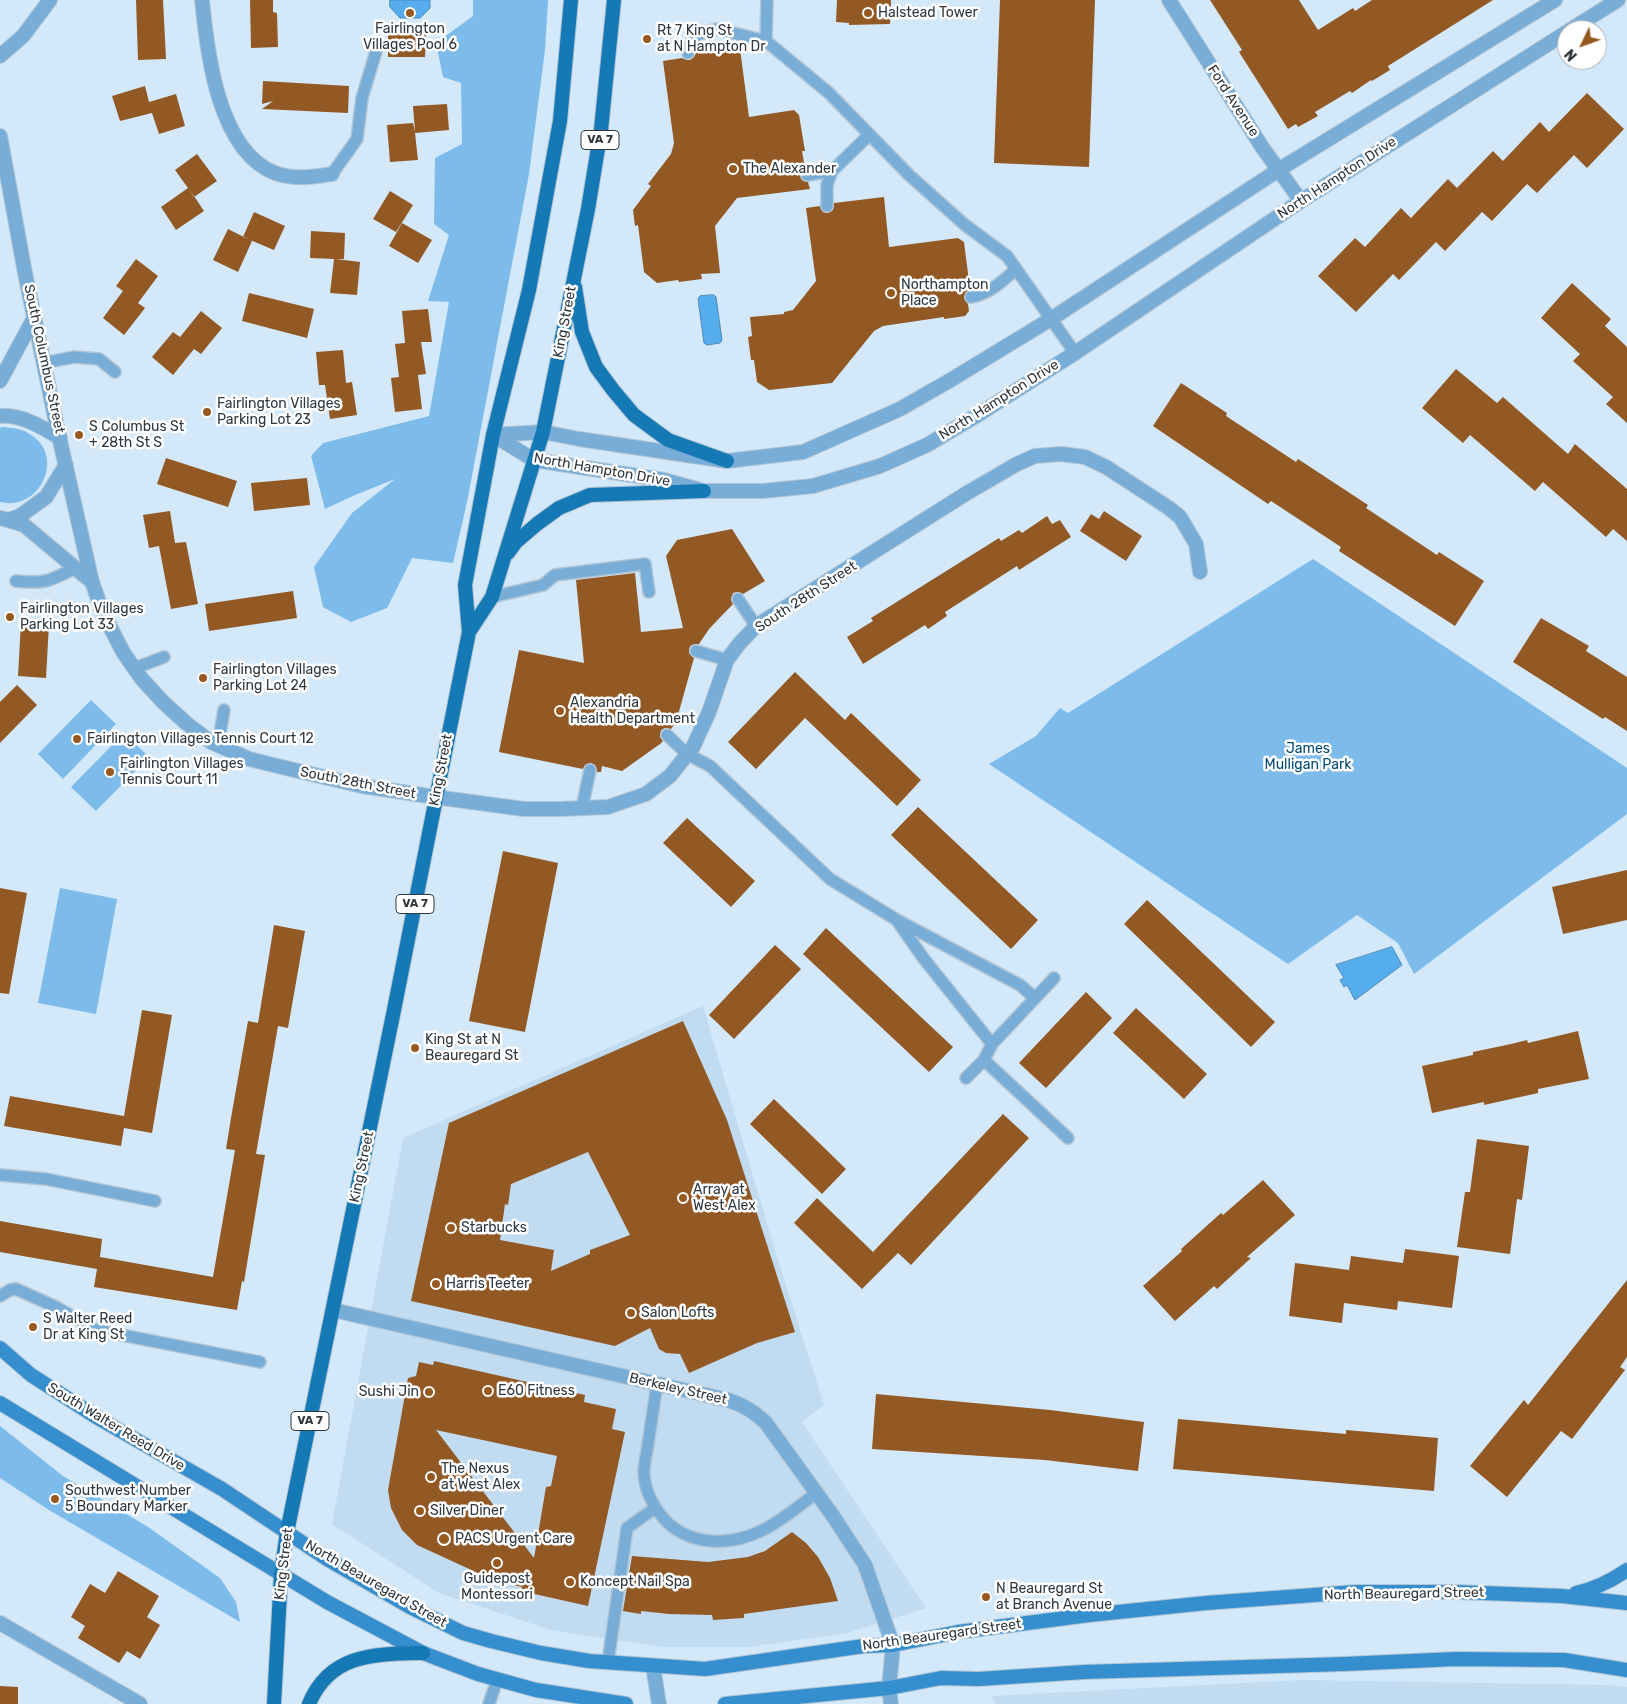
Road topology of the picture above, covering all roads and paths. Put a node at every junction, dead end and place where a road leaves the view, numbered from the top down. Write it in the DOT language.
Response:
graph roads {
  1 [pos="50,0"];
  2 [pos="202,0"];
  3 [pos="571,0"];
  4 [pos="614,0"];
  5 [pos="767,0"];
  6 [pos="1169,0"];
  7 [pos="1555,0"];
  8 [pos="1618,0"];
  9 [pos="1586,20"];
  10 [pos="1557,38"];
  11 [pos="766,41"];
  12 [pos="378,48"];
  13 [pos="688,53"];
  14 [pos="0,56"];
  15 [pos="869,134"];
  16 [pos="0,136"];
  17 [pos="1280,169"];
  18 [pos="832,171"];
  19 [pos="332,174"];
  20 [pos="807,175"];
  21 [pos="1301,201"];
  22 [pos="827,206"];
  23 [pos="1016,270"];
  24 [pos="574,278"];
  25 [pos="972,297"];
  26 [pos="35,316"];
  27 [pos="1051,319"];
  28 [pos="1074,353"];
  29 [pos="44,363"];
  30 [pos="115,372"];
  31 [pos="0,381"];
  32 [pos="0,416"];
  33 [pos="543,432"];
  34 [pos="493,435"];
  35 [pos="60,438"];
  36 [pos="534,460"];
  37 [pos="727,461"];
  38 [pos="66,465"];
  39 [pos="704,490"];
  40 [pos="4,519"];
  41 [pos="502,562"];
  42 [pos="75,568"];
  43 [pos="1200,572"];
  44 [pos="16,581"];
  45 [pos="92,582"];
  46 [pos="649,592"];
  47 [pos="492,597"];
  48 [pos="738,599"];
  49 [pos="756,626"];
  50 [pos="469,632"];
  51 [pos="696,651"];
  52 [pos="164,657"];
  53 [pos="727,660"];
  54 [pos="135,668"];
  55 [pos="224,710"];
  56 [pos="667,735"];
  57 [pos="218,745"];
  58 [pos="687,754"];
  59 [pos="590,770"];
  60 [pos="435,797"];
  61 [pos="582,808"];
  62 [pos="897,920"];
  63 [pos="1054,978"];
  64 [pos="1035,998"];
  65 [pos="992,1044"];
  66 [pos="984,1060"];
  67 [pos="966,1078"];
  68 [pos="1068,1138"];
  69 [pos="0,1175"];
  70 [pos="155,1201"];
  71 [pos="0,1296"];
  72 [pos="333,1310"];
  73 [pos="0,1348"];
  74 [pos="260,1362"];
  75 [pos="657,1384"];
  76 [pos="0,1403"];
  77 [pos="817,1493"];
  78 [pos="655,1508"];
  79 [pos="287,1532"];
  80 [pos="1627,1570"];
  81 [pos="281,1574"];
  82 [pos="1562,1596"];
  83 [pos="1627,1603"];
  84 [pos="0,1623"];
  85 [pos="893,1644"];
  86 [pos="423,1653"];
  87 [pos="608,1662"];
  88 [pos="653,1666"];
  89 [pos="1627,1670"];
  90 [pos="497,1680"];
  91 [pos="889,1688"];
  92 [pos="120,1700"];
  93 [pos="140,1704"];
  94 [pos="274,1704"];
  95 [pos="309,1704"];
  96 [pos="489,1704"];
  97 [pos="626,1704"];
  98 [pos="659,1704"];
  99 [pos="725,1704"];
  100 [pos="892,1704"];
  1 -- 14 [label="street"];
  2 -- 19 [label="street"];
  3 -- 34 [label="main road, King Street / VA 7"];
  4 -- 24 [label="main road, King Street / VA 7"];
  5 -- 11 [label="lane"];
  6 -- 17 [label="street, Ford Avenue"];
  7 -- 17 [label="street, North Hampton Drive"];
  8 -- 9 [label="street, North Hampton Drive"];
  10 -- 21 [label="street, North Hampton Drive"];
  11 -- 13 [label="lane"];
  11 -- 15 [label="lane"];
  12 -- 19 [label="lane"];
  15 -- 18 [label="lane"];
  15 -- 23 [label="lane"];
  16 -- 26 [label="street, South Columbus Street"];
  17 -- 21 [label="street, Ford Avenue"];
  17 -- 27 [label="street, North Hampton Drive"];
  18 -- 20 [label="lane"];
  18 -- 22 [label="lane"];
  21 -- 28 [label="street, North Hampton Drive"];
  23 -- 25 [label="lane"];
  23 -- 27 [label="lane"];
  24 -- 33 [label="main road, King Street / VA 7"];
  24 -- 37 [label="main road"];
  26 -- 29 [label="street, South Columbus Street"];
  26 -- 31 [label="street"];
  27 -- 28 [label="lane"];
  27 -- 37 [label="street, North Hampton Drive"];
  28 -- 39 [label="street, North Hampton Drive"];
  29 -- 30 [label="lane"];
  29 -- 35 [label="street, South Columbus Street"];
  32 -- 35 [label="street"];
  33 -- 34 [label="street, North Hampton Drive"];
  33 -- 36 [label="main road, King Street / VA 7"];
  33 -- 37 [label="street, North Hampton Drive"];
  34 -- 36 [label="street, North Hampton Drive"];
  34 -- 50 [label="main road, King Street / VA 7"];
  35 -- 38 [label="street, South Columbus Street"];
  36 -- 39 [label="street, North Hampton Drive"];
  36 -- 41 [label="main road, King Street / VA 7"];
  38 -- 40 [label="street"];
  38 -- 45 [label="street, South Columbus Street"];
  39 -- 41 [label="main road"];
  40 -- 42 [label="street"];
  41 -- 47 [label="main road, King Street / VA 7"];
  42 -- 44 [label="lane"];
  42 -- 45 [label="street"];
  43 -- 49 [label="street, South 28th Street"];
  45 -- 54 [label="street, South 28th Street"];
  46 -- 47 [label="lane"];
  47 -- 50 [label="main road, King Street / VA 7"];
  48 -- 49 [label="lane"];
  49 -- 53 [label="street, South 28th Street"];
  50 -- 60 [label="main road, King Street / VA 7"];
  51 -- 53 [label="lane"];
  52 -- 54 [label="lane"];
  53 -- 58 [label="street, South 28th Street"];
  54 -- 57 [label="street, South 28th Street"];
  55 -- 57 [label="lane"];
  56 -- 58 [label="lane"];
  57 -- 60 [label="street, South 28th Street"];
  58 -- 61 [label="street, South 28th Street"];
  58 -- 62 [label="lane"];
  59 -- 61 [label="lane"];
  60 -- 61 [label="street, South 28th Street"];
  60 -- 72 [label="main road, King Street / VA 7"];
  62 -- 64 [label="lane"];
  62 -- 65 [label="lane"];
  63 -- 64 [label="lane"];
  64 -- 65 [label="lane"];
  65 -- 66 [label="lane"];
  66 -- 67 [label="lane"];
  66 -- 68 [label="lane"];
  69 -- 70 [label="lane"];
  71 -- 74 [label="lane"];
  72 -- 75 [label="street, Berkeley Street"];
  72 -- 79 [label="main road, King Street / VA 7"];
  73 -- 79 [label="main road, South Walter Reed Drive"];
  75 -- 77 [label="street, Berkeley Street"];
  75 -- 78 [label="lane"];
  76 -- 81 [label="main road"];
  77 -- 78 [label="lane"];
  77 -- 85 [label="street, Berkeley Street"];
  78 -- 87 [label="lane"];
  79 -- 81 [label="main road, King Street / VA 7"];
  79 -- 87 [label="main road, North Beauregard Street"];
  80 -- 82 [label="main road"];
  81 -- 86 [label="main road"];
  81 -- 94 [label="main road, King Street / VA 7"];
  82 -- 83 [label="main road, North Beauregard Street"];
  82 -- 85 [label="main road, North Beauregard Street"];
  84 -- 92 [label="street"];
  85 -- 88 [label="main road, North Beauregard Street"];
  85 -- 91 [label="street"];
  86 -- 90 [label="main road"];
  86 -- 95 [label="main road"];
  87 -- 88 [label="main road, North Beauregard Street"];
  88 -- 98 [label="street"];
  89 -- 91 [label="main road"];
  90 -- 96 [label="lane"];
  90 -- 97 [label="main road"];
  91 -- 99 [label="main road"];
  91 -- 100 [label="street"];
  92 -- 93 [label="street"];
}
